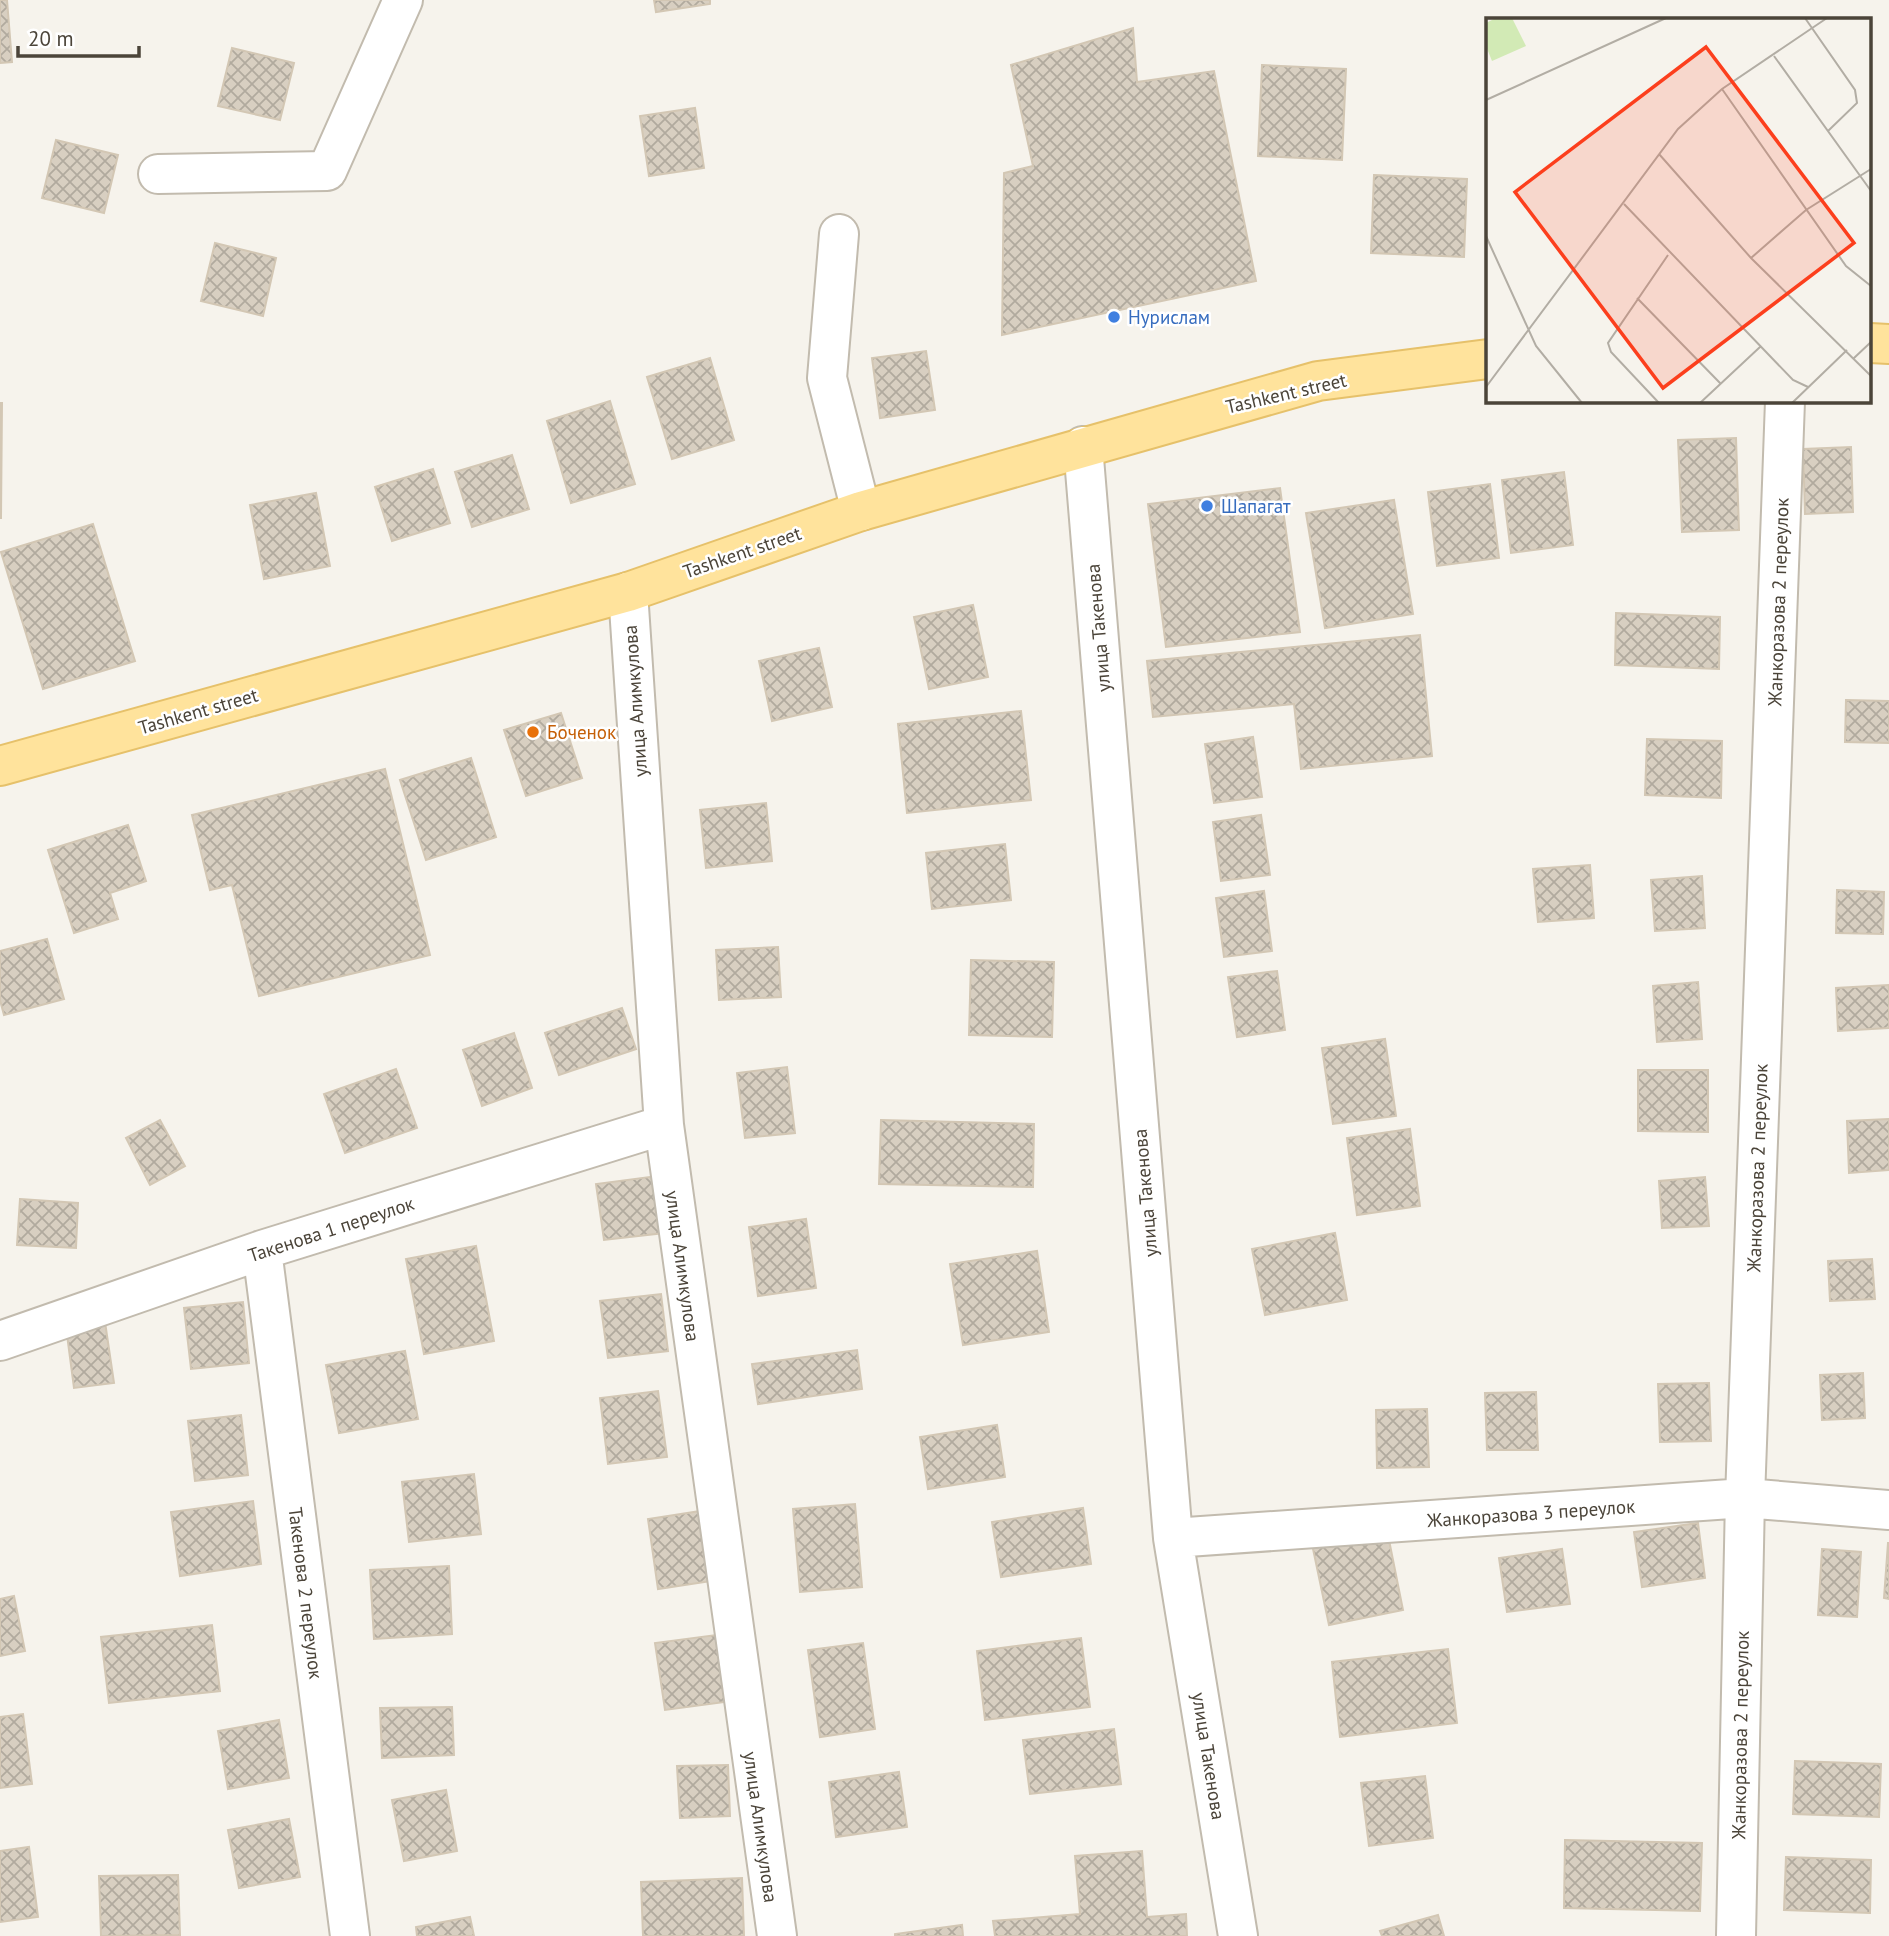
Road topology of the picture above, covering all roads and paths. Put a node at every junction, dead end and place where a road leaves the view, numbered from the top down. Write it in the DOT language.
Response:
graph roads {
  1 [pos="403,0"];
  2 [pos="158,174"];
  3 [pos="839,234"];
  4 [pos="1871,342"];
  5 [pos="1889,344"];
  6 [pos="1486,359"];
  7 [pos="1785,402"];
  8 [pos="1083,446"];
  9 [pos="861,511"];
  10 [pos="628,592"];
  11 [pos="0,766"];
  12 [pos="664,1125"];
  13 [pos="262,1250"];
  14 [pos="0,1341"];
  15 [pos="1745,1498"];
  16 [pos="1889,1510"];
  17 [pos="1173,1538"];
  18 [pos="350,1936"];
  19 [pos="776,1936"];
  20 [pos="1238,1936"];
  21 [pos="1736,1936"];
  1 -- 2 [label="street"];
  3 -- 9 [label="street"];
  4 -- 5 [label="main road"];
  6 -- 8 [label="main road, Tashkent street"];
  7 -- 15 [label="street, Жанкоразова 2 переулок"];
  8 -- 9 [label="main road, Tashkent street"];
  8 -- 17 [label="street, улица Такенова"];
  9 -- 10 [label="main road, Tashkent street"];
  10 -- 11 [label="main road, Tashkent street"];
  10 -- 12 [label="street, улица Алимкулова"];
  12 -- 13 [label="street, Такенова 1 переулок"];
  12 -- 19 [label="street, улица Алимкулова"];
  13 -- 14 [label="street, Такенова 1 переулок"];
  13 -- 18 [label="street, Такенова 2 переулок"];
  15 -- 16 [label="street, Жанкоразова 3 переулок"];
  15 -- 17 [label="street, Жанкоразова 3 переулок"];
  15 -- 21 [label="street, Жанкоразова 2 переулок"];
  17 -- 20 [label="street, улица Такенова"];
}
